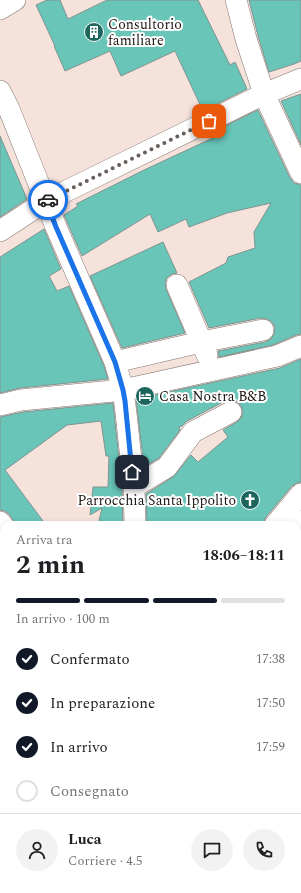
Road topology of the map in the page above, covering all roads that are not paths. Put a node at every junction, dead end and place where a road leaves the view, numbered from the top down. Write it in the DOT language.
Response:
graph roads {
  1 [pos="15,0"];
  2 [pos="236,0"];
  3 [pos="0,9"];
  4 [pos="301,79"];
  5 [pos="0,91"];
  6 [pos="264,94"];
  7 [pos="301,173"];
  8 [pos="46,201"];
  9 [pos="0,231"];
  10 [pos="177,285"];
  11 [pos="263,330"];
  12 [pos="201,342"];
  13 [pos="301,346"];
  14 [pos="115,362"];
  15 [pos="213,370"];
  16 [pos="123,390"];
  17 [pos="0,405"];
  18 [pos="231,412"];
  19 [pos="134,487"];
  20 [pos="301,494"];
  21 [pos="135,521"];
  22 [pos="287,521"];
  1 -- 3 [label="street"];
  2 -- 6 [label="street"];
  4 -- 6 [label="street"];
  5 -- 8 [label="street"];
  6 -- 7 [label="street"];
  6 -- 8 [label="street"];
  8 -- 9 [label="street"];
  8 -- 14 [label="street"];
  10 -- 12 [label="street"];
  11 -- 12 [label="street"];
  12 -- 14 [label="street"];
  12 -- 15 [label="street"];
  13 -- 15 [label="street"];
  14 -- 16 [label="street"];
  15 -- 16 [label="street"];
  16 -- 17 [label="street"];
  16 -- 19 [label="street"];
  18 -- 19 [label="street"];
  19 -- 21 [label="street"];
  20 -- 22 [label="street"];
}
